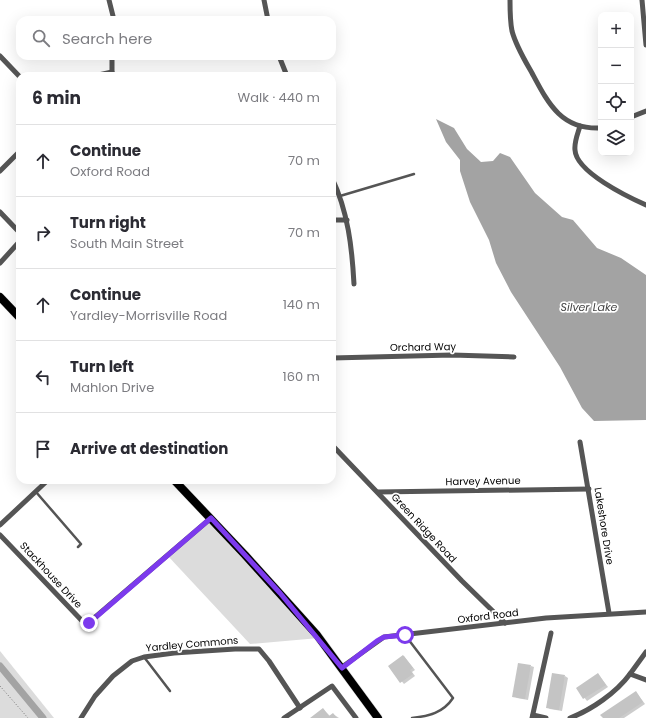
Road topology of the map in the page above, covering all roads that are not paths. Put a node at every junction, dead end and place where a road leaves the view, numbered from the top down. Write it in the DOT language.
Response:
graph roads {
  1 [pos="109,0"];
  2 [pos="264,0"];
  3 [pos="510,0"];
  4 [pos="642,0"];
  5 [pos="113,16"];
  6 [pos="267,16"];
  7 [pos="646,46"];
  8 [pos="0,56"];
  9 [pos="112,60"];
  10 [pos="281,60"];
  11 [pos="112,72"];
  12 [pos="285,72"];
  13 [pos="16,73"];
  14 [pos="646,111"];
  15 [pos="634,116"];
  16 [pos="580,126"];
  17 [pos="598,128"];
  18 [pos="16,154"];
  19 [pos="0,171"];
  20 [pos="414,174"];
  21 [pos="336,187"];
  22 [pos="340,196"];
  23 [pos="646,205"];
  24 [pos="0,212"];
  25 [pos="336,220"];
  26 [pos="347,220"];
  27 [pos="16,229"];
  28 [pos="16,245"];
  29 [pos="0,263"];
  30 [pos="354,284"];
  31 [pos="0,297"];
  32 [pos="16,314"];
  33 [pos="514,357"];
  34 [pos="336,358"];
  35 [pos="580,442"];
  36 [pos="336,449"];
  37 [pos="44,484"];
  38 [pos="178,484"];
  39 [pos="589,489"];
  40 [pos="35,492"];
  41 [pos="378,492"];
  42 [pos="211,518"];
  43 [pos="0,525"];
  44 [pos="0,535"];
  45 [pos="78,547"];
  46 [pos="646,612"];
  47 [pos="609,613"];
  48 [pos="505,623"];
  49 [pos="551,633"];
  50 [pos="405,635"];
  51 [pos="646,652"];
  52 [pos="144,657"];
  53 [pos="342,668"];
  54 [pos="630,674"];
  55 [pos="646,680"];
  56 [pos="170,691"];
  57 [pos="300,708"];
  58 [pos="532,717"];
  59 [pos="81,718"];
  60 [pos="284,718"];
  61 [pos="356,718"];
  62 [pos="378,718"];
  63 [pos="412,718"];
  64 [pos="546,718"];
  65 [pos="570,718"];
  1 -- 5 [label="street"];
  2 -- 6 [label="street"];
  3 -- 16 [label="street"];
  4 -- 7 [label="street"];
  8 -- 13 [label="street"];
  9 -- 11 [label="street"];
  10 -- 12 [label="street"];
  14 -- 15 [label="street"];
  16 -- 17 [label="street"];
  16 -- 23 [label="street"];
  18 -- 19 [label="street"];
  20 -- 22 [label="lane"];
  21 -- 22 [label="street"];
  22 -- 26 [label="street"];
  24 -- 27 [label="street"];
  25 -- 26 [label="street"];
  26 -- 30 [label="street"];
  28 -- 29 [label="street"];
  31 -- 32 [label="main road"];
  33 -- 34 [label="street, Orchard Way"];
  35 -- 39 [label="street, Lakeshore Drive"];
  36 -- 41 [label="street, Green Ridge Road"];
  37 -- 40 [label="street"];
  38 -- 42 [label="main road"];
  39 -- 41 [label="street, Harvey Avenue"];
  39 -- 47 [label="street, Lakeshore Drive"];
  40 -- 43 [label="street"];
  40 -- 45 [label="lane"];
  41 -- 48 [label="street, Green Ridge Road"];
  42 -- 44 [label="street, Stackhouse Drive"];
  42 -- 53 [label="main road"];
  46 -- 47 [label="street, Oxford Road"];
  47 -- 48 [label="street, Oxford Road"];
  48 -- 50 [label="street, Oxford Road"];
  49 -- 58 [label="street"];
  50 -- 53 [label="street, Oxford Road"];
  50 -- 63 [label="lane"];
  51 -- 54 [label="street"];
  52 -- 56 [label="lane"];
  52 -- 57 [label="street, Yardley Commons"];
  52 -- 59 [label="street, Yardley Commons"];
  53 -- 62 [label="main road"];
  54 -- 55 [label="street"];
  54 -- 65 [label="street"];
  57 -- 60 [label="street"];
  57 -- 61 [label="street"];
  58 -- 64 [label="street"];
}
